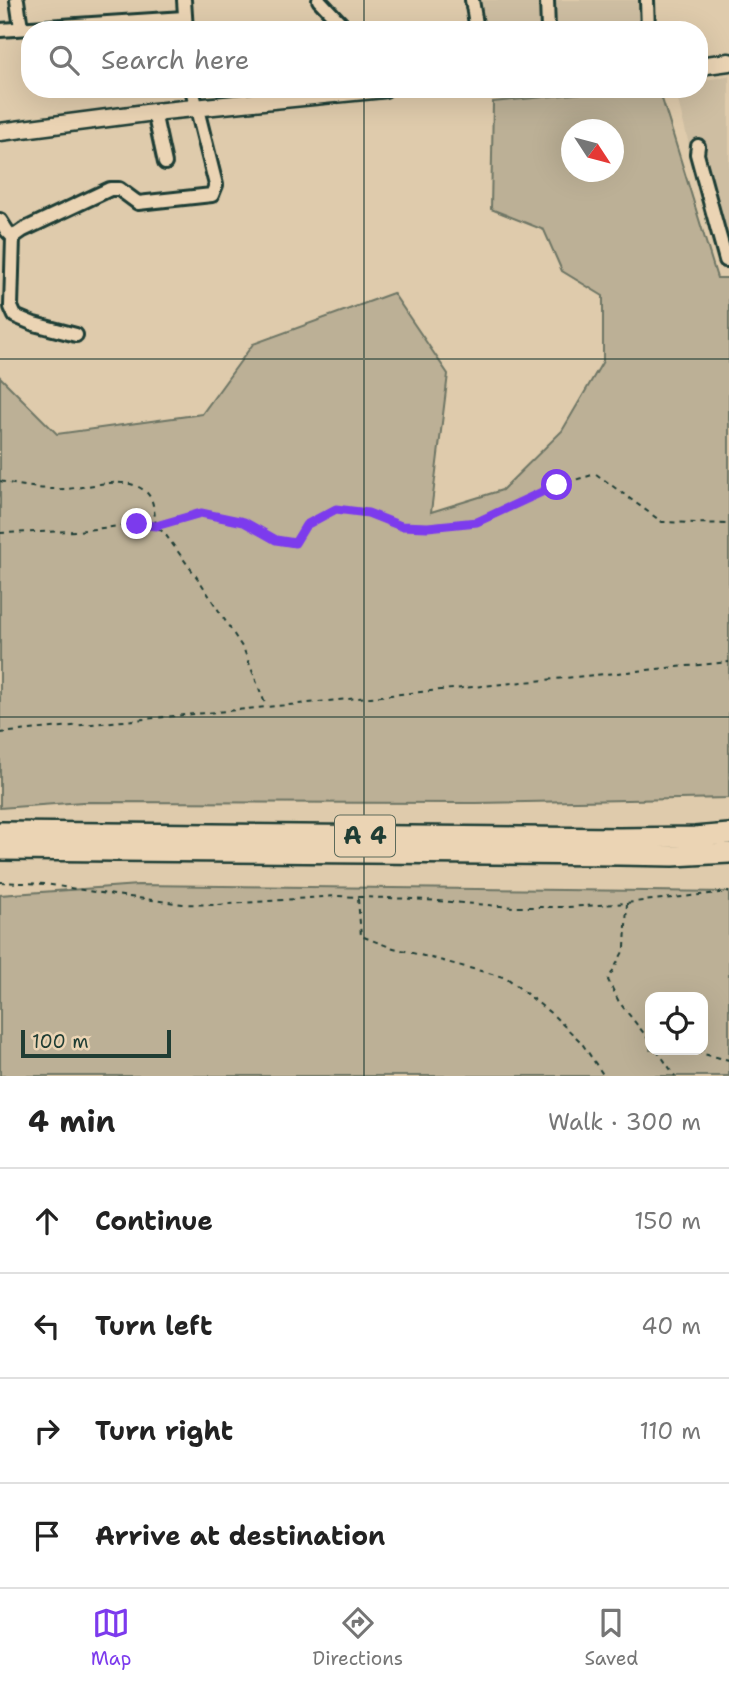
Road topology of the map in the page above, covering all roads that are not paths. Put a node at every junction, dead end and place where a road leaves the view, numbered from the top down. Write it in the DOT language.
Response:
graph roads {
  1 [pos="17,0"];
  2 [pos="184,0"];
  3 [pos="318,0"];
  4 [pos="472,0"];
  5 [pos="547,0"];
  6 [pos="647,0"];
  7 [pos="185,21"];
  8 [pos="338,21"];
  9 [pos="476,21"];
  10 [pos="548,21"];
  11 [pos="646,21"];
  12 [pos="21,28"];
  13 [pos="0,30"];
  14 [pos="729,62"];
  15 [pos="708,65"];
  16 [pos="194,98"];
  17 [pos="292,98"];
  18 [pos="196,107"];
  19 [pos="154,112"];
  20 [pos="0,131"];
  21 [pos="698,146"];
  22 [pos="165,163"];
  23 [pos="0,220"];
  24 [pos="13,237"];
  25 [pos="729,260"];
  26 [pos="76,335"];
  27 [pos="0,832"];
  28 [pos="729,834"];
  29 [pos="0,850"];
  30 [pos="729,853"];
  1 -- 12 [label="street"];
  2 -- 7 [label="street"];
  3 -- 8 [label="street"];
  4 -- 9 [label="street"];
  5 -- 10 [label="street"];
  6 -- 11 [label="street"];
  12 -- 13 [label="street"];
  14 -- 15 [label="main road"];
  16 -- 18 [label="street"];
  17 -- 18 [label="main road"];
  18 -- 19 [label="main road"];
  18 -- 24 [label="street"];
  19 -- 20 [label="main road"];
  19 -- 22 [label="street"];
  21 -- 25 [label="street"];
  23 -- 24 [label="street"];
  24 -- 26 [label="street"];
  27 -- 28 [label="highway, A 4"];
  29 -- 30 [label="highway, A 4"];
}
